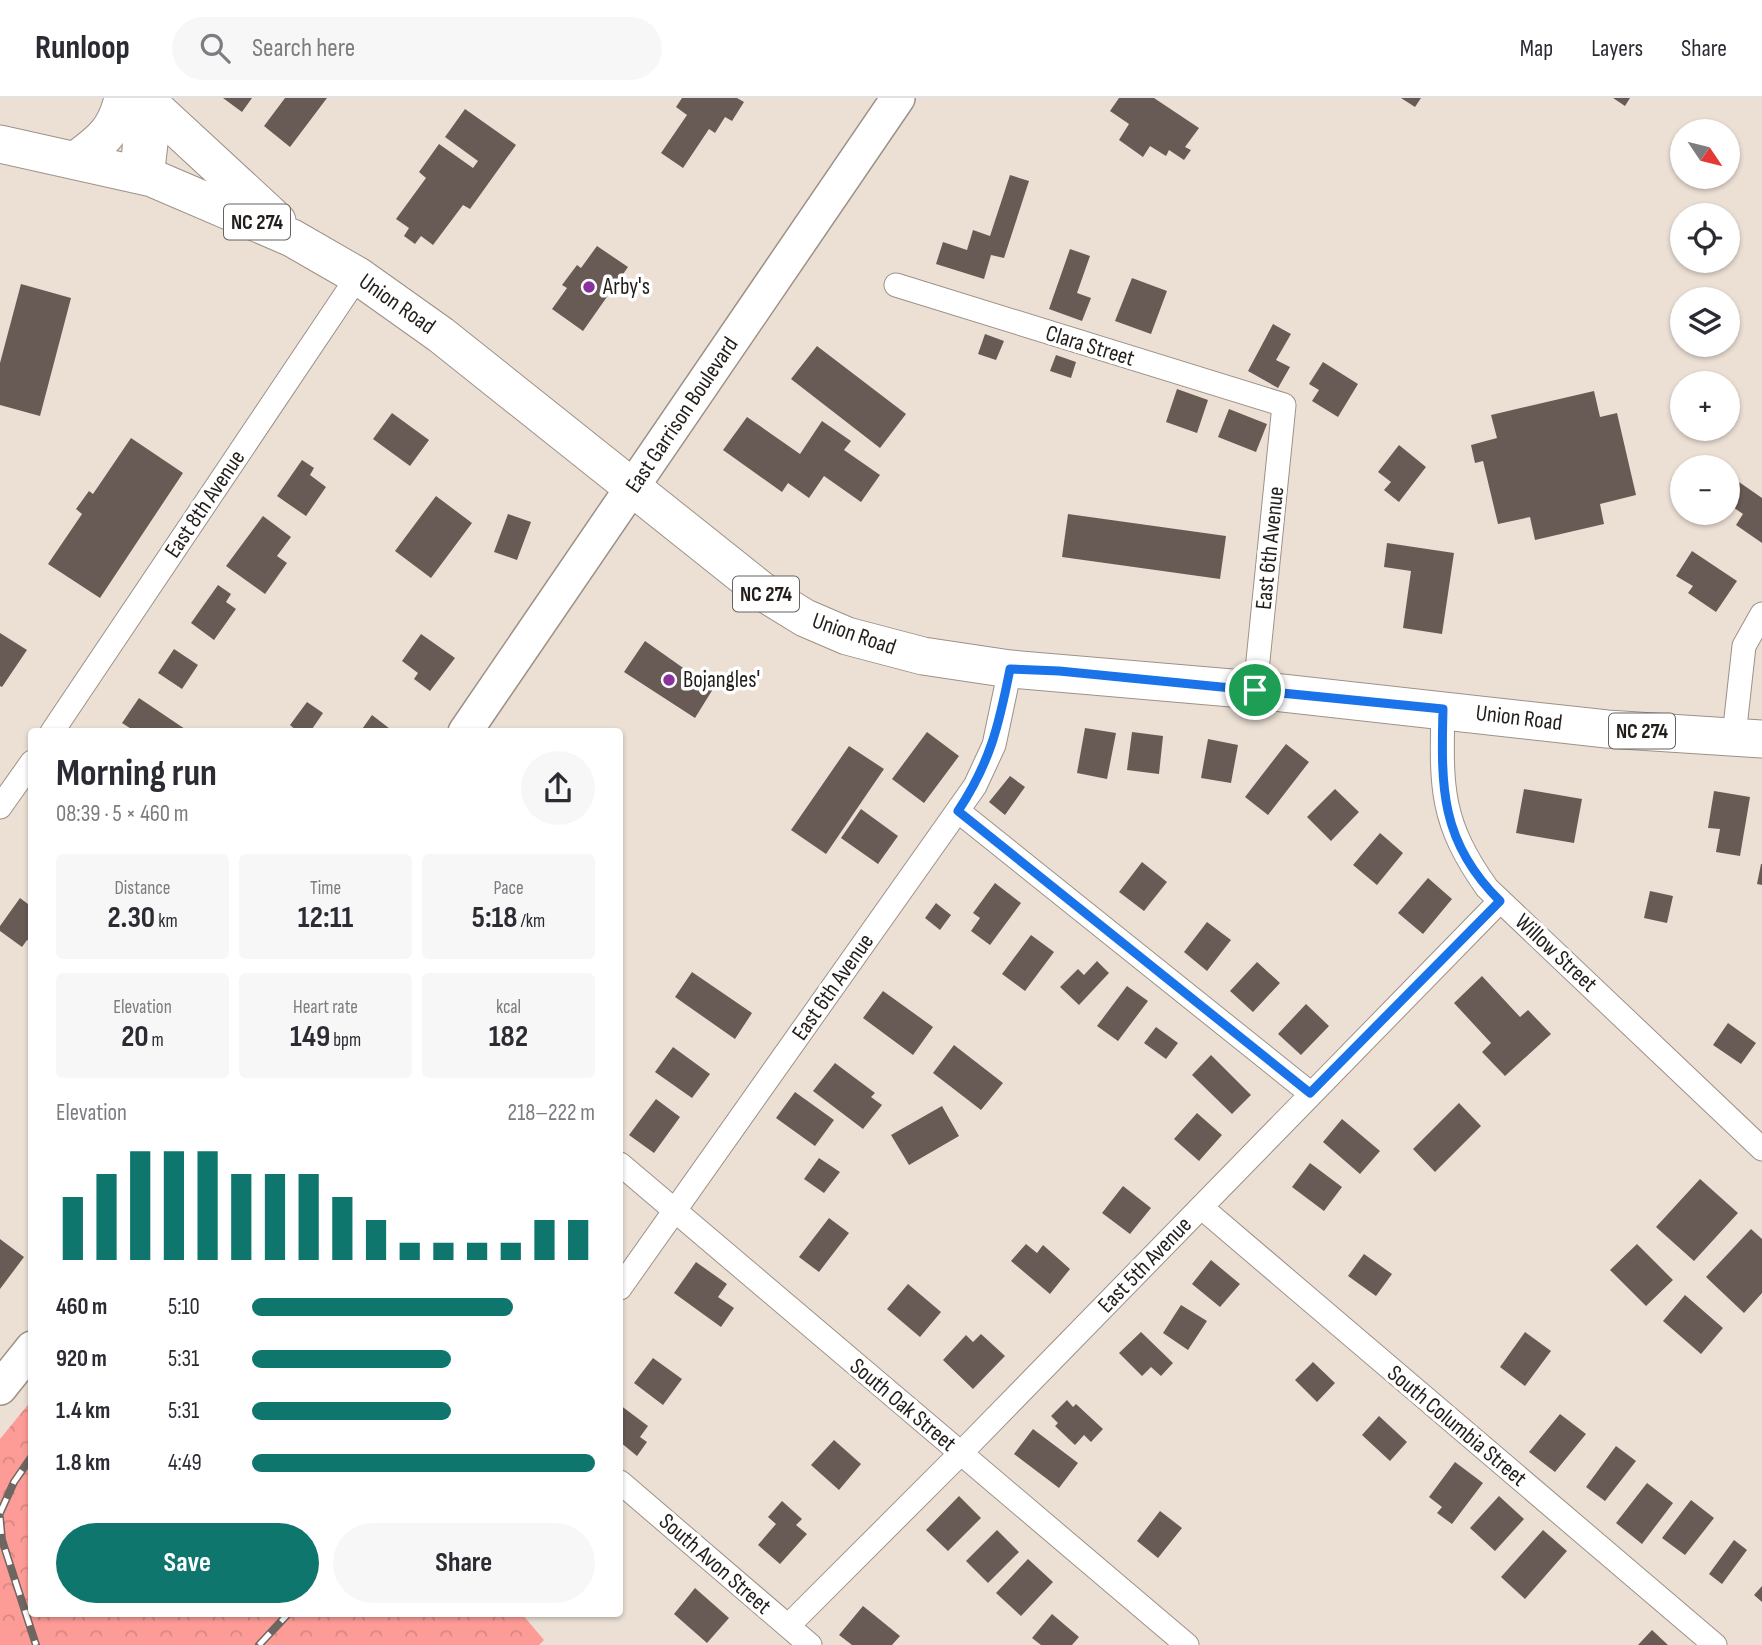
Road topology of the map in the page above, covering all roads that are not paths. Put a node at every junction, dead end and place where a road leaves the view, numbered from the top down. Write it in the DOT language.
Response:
graph roads {
  1 [pos="898,98"];
  2 [pos="134,99"];
  3 [pos="0,144"];
  4 [pos="76,160"];
  5 [pos="141,175"];
  6 [pos="292,238"];
  7 [pos="358,276"];
  8 [pos="896,285"];
  9 [pos="1283,405"];
  10 [pos="631,489"];
  11 [pos="1762,614"];
  12 [pos="1010,669"];
  13 [pos="1255,690"];
  14 [pos="1443,709"];
  15 [pos="55,728"];
  16 [pos="469,728"];
  17 [pos="1748,738"];
  18 [pos="28,768"];
  19 [pos="0,807"];
  20 [pos="958,811"];
  21 [pos="1500,901"];
  22 [pos="1310,1093"];
  23 [pos="1762,1149"];
  24 [pos="623,1167"];
  25 [pos="1201,1207"];
  26 [pos="675,1211"];
  27 [pos="623,1284"];
  28 [pos="28,1354"];
  29 [pos="0,1388"];
  30 [pos="960,1454"];
  31 [pos="623,1485"];
  32 [pos="788,1626"];
  33 [pos="810,1645"];
  34 [pos="1187,1645"];
  35 [pos="1715,1645"];
  1 -- 10 [label="main road, East Garrison Boulevard"];
  2 -- 4 [label="main road"];
  2 -- 5 [label="street"];
  2 -- 6 [label="main road"];
  3 -- 4 [label="main road, Union Road / NC 274"];
  4 -- 5 [label="main road, Union Road / NC 274"];
  5 -- 6 [label="main road, Union Road / NC 274"];
  6 -- 7 [label="main road, Union Road / NC 274"];
  7 -- 10 [label="main road, Union Road / NC 274"];
  7 -- 15 [label="street, East 8th Avenue"];
  8 -- 9 [label="street, Clara Street"];
  9 -- 13 [label="street, East 6th Avenue"];
  10 -- 12 [label="main road, Union Road / NC 274"];
  10 -- 16 [label="main road, East Garrison Boulevard"];
  11 -- 17 [label="street"];
  12 -- 13 [label="main road, Union Road / NC 274"];
  12 -- 20 [label="street, East 6th Avenue"];
  13 -- 14 [label="main road, Union Road / NC 274"];
  14 -- 17 [label="main road, Union Road / NC 274"];
  14 -- 21 [label="street, Willow Street"];
  18 -- 19 [label="street"];
  20 -- 22 [label="street"];
  20 -- 26 [label="street, East 6th Avenue"];
  21 -- 22 [label="street, East 5th Avenue"];
  21 -- 23 [label="street, Willow Street"];
  22 -- 25 [label="street, East 5th Avenue"];
  24 -- 26 [label="street, South Oak Street"];
  25 -- 30 [label="street, East 5th Avenue"];
  25 -- 35 [label="street, South Columbia Street"];
  26 -- 27 [label="street, East 6th Avenue"];
  26 -- 30 [label="street, South Oak Street"];
  28 -- 29 [label="main road"];
  30 -- 32 [label="street, East 5th Avenue"];
  30 -- 34 [label="street, South Oak Street"];
  31 -- 32 [label="street, South Avon Street"];
  32 -- 33 [label="street, South Avon Street"];
}
